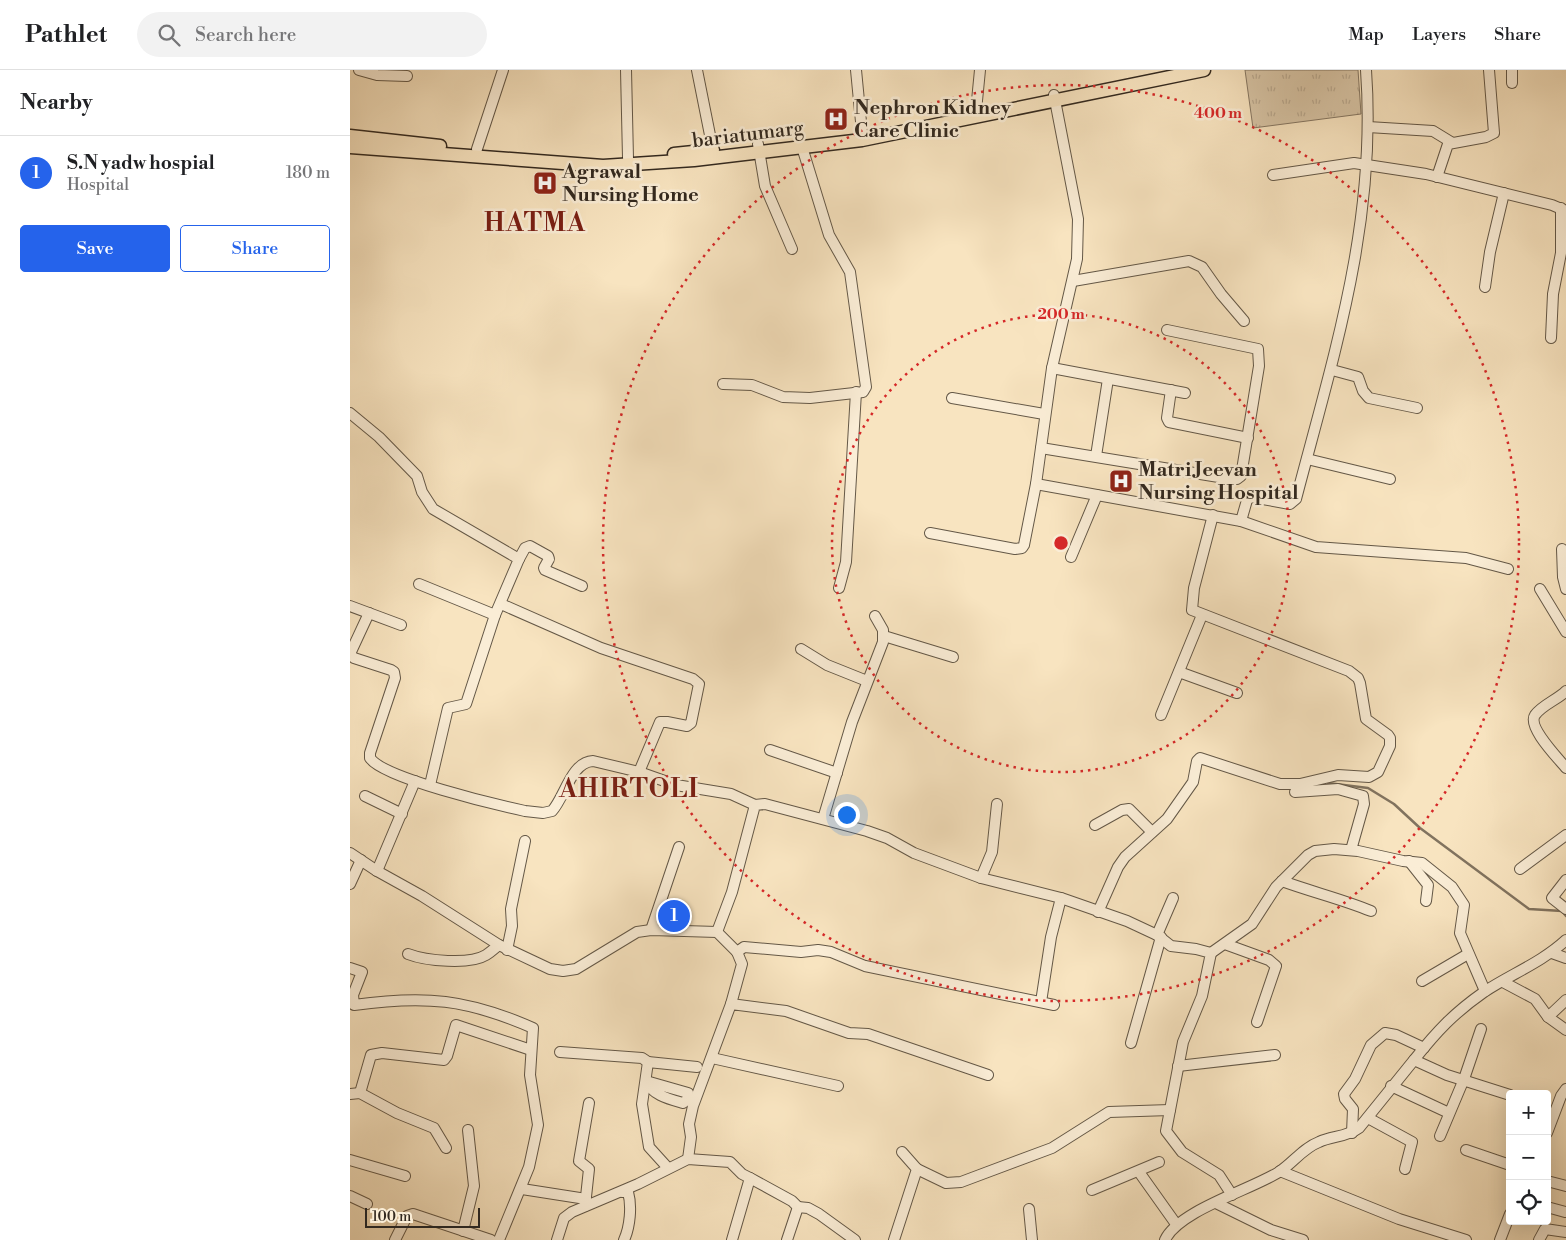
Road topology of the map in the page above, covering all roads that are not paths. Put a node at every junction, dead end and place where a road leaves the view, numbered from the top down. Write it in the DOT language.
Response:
graph roads {
  1 [pos="359,70"];
  2 [pos="503,70"];
  3 [pos="626,70"];
  4 [pos="697,70"];
  5 [pos="856,70"];
  6 [pos="980,70"];
  7 [pos="1177,70"];
  8 [pos="1204,70"];
  9 [pos="1366,70"];
  10 [pos="1489,70"];
  11 [pos="1512,70"];
  12 [pos="407,76"];
  13 [pos="1512,83"];
  14 [pos="1054,98"];
  15 [pos="976,111"];
  16 [pos="1368,127"];
  17 [pos="862,132"];
  18 [pos="350,136"];
  19 [pos="1451,142"];
  20 [pos="802,147"];
  21 [pos="350,148"];
  22 [pos="759,148"];
  23 [pos="477,149"];
  24 [pos="713,150"];
  25 [pos="628,158"];
  26 [pos="1366,165"];
  27 [pos="1273,175"];
  28 [pos="1437,177"];
  29 [pos="1504,193"];
  30 [pos="1563,210"];
  31 [pos="792,249"];
  32 [pos="1073,281"];
  33 [pos="1485,287"];
  34 [pos="1244,321"];
  35 [pos="1167,330"];
  36 [pos="1551,338"];
  37 [pos="1052,368"];
  38 [pos="1332,370"];
  39 [pos="1108,379"];
  40 [pos="723,384"];
  41 [pos="1171,390"];
  42 [pos="856,392"];
  43 [pos="1185,392"];
  44 [pos="952,398"];
  45 [pos="1417,408"];
  46 [pos="350,413"];
  47 [pos="1044,414"];
  48 [pos="1248,438"];
  49 [pos="1041,448"];
  50 [pos="1096,456"];
  51 [pos="1307,459"];
  52 [pos="1390,479"];
  53 [pos="1036,484"];
  54 [pos="1097,495"];
  55 [pos="1213,515"];
  56 [pos="1242,520"];
  57 [pos="930,533"];
  58 [pos="1562,549"];
  59 [pos="1070,557"];
  60 [pos="519,559"];
  61 [pos="1508,569"];
  62 [pos="420,584"];
  63 [pos="582,586"];
  64 [pos="839,588"];
  65 [pos="1566,588"];
  66 [pos="1540,589"];
  67 [pos="501,604"];
  68 [pos="350,606"];
  69 [pos="369,613"];
  70 [pos="495,615"];
  71 [pos="1202,615"];
  72 [pos="875,616"];
  73 [pos="401,625"];
  74 [pos="1566,632"];
  75 [pos="884,636"];
  76 [pos="801,649"];
  77 [pos="953,657"];
  78 [pos="1179,672"];
  79 [pos="868,681"];
  80 [pos="1237,693"];
  81 [pos="1562,694"];
  82 [pos="1566,706"];
  83 [pos="1161,715"];
  84 [pos="770,750"];
  85 [pos="1566,768"];
  86 [pos="639,772"];
  87 [pos="837,774"];
  88 [pos="415,781"];
  89 [pos="430,785"];
  90 [pos="1295,792"];
  91 [pos="364,796"];
  92 [pos="997,804"];
  93 [pos="755,805"];
  94 [pos="402,814"];
  95 [pos="823,819"];
  96 [pos="1094,826"];
  97 [pos="1152,832"];
  98 [pos="1566,835"];
  99 [pos="524,841"];
  100 [pos="679,847"];
  101 [pos="1351,850"];
  102 [pos="350,852"];
  103 [pos="361,860"];
  104 [pos="1409,861"];
  105 [pos="1520,869"];
  106 [pos="377,872"];
  107 [pos="981,878"];
  108 [pos="1566,880"];
  109 [pos="1282,881"];
  110 [pos="350,884"];
  111 [pos="1061,898"];
  112 [pos="1172,898"];
  113 [pos="1426,901"];
  114 [pos="1566,909"];
  115 [pos="1371,911"];
  116 [pos="1098,912"];
  117 [pos="651,930"];
  118 [pos="717,932"];
  119 [pos="1159,936"];
  120 [pos="1566,940"];
  121 [pos="1225,944"];
  122 [pos="503,947"];
  123 [pos="737,952"];
  124 [pos="1552,952"];
  125 [pos="1211,953"];
  126 [pos="408,954"];
  127 [pos="1468,954"];
  128 [pos="1566,958"];
  129 [pos="350,968"];
  130 [pos="1422,981"];
  131 [pos="1503,982"];
  132 [pos="1485,992"];
  133 [pos="1566,1000"];
  134 [pos="1041,1002"];
  135 [pos="731,1004"];
  136 [pos="1054,1005"];
  137 [pos="1548,1017"];
  138 [pos="1257,1022"];
  139 [pos="1481,1029"];
  140 [pos="1566,1030"];
  141 [pos="1131,1043"];
  142 [pos="1424,1048"];
  143 [pos="531,1050"];
  144 [pos="560,1052"];
  145 [pos="1274,1055"];
  146 [pos="712,1058"];
  147 [pos="1414,1060"];
  148 [pos="648,1062"];
  149 [pos="1178,1066"];
  150 [pos="696,1067"];
  151 [pos="988,1075"];
  152 [pos="1464,1079"];
  153 [pos="838,1086"];
  154 [pos="1391,1086"];
  155 [pos="1566,1089"];
  156 [pos="355,1093"];
  157 [pos="1506,1094"];
  158 [pos="589,1103"];
  159 [pos="1170,1110"];
  160 [pos="1551,1111"];
  161 [pos="1450,1113"];
  162 [pos="1368,1118"];
  163 [pos="468,1130"];
  164 [pos="1352,1133"];
  165 [pos="1440,1136"];
  166 [pos="446,1148"];
  167 [pos="1466,1150"];
  168 [pos="902,1152"];
  169 [pos="688,1159"];
  170 [pos="350,1160"];
  171 [pos="1159,1162"];
  172 [pos="1506,1164"];
  173 [pos="668,1168"];
  174 [pos="917,1169"];
  175 [pos="1405,1169"];
  176 [pos="1280,1171"];
  177 [pos="1139,1172"];
  178 [pos="405,1176"];
  179 [pos="750,1178"];
  180 [pos="1551,1182"];
  181 [pos="1566,1186"];
  182 [pos="522,1189"];
  183 [pos="1092,1190"];
  184 [pos="622,1192"];
  185 [pos="1232,1195"];
  186 [pos="350,1196"];
  187 [pos="585,1202"];
  188 [pos="367,1204"];
  189 [pos="1216,1204"];
  190 [pos="798,1206"];
  191 [pos="1029,1209"];
  192 [pos="1551,1209"];
  193 [pos="1565,1212"];
  194 [pos="1176,1224"];
  195 [pos="1506,1224"];
  196 [pos="463,1231"];
  197 [pos="1566,1232"];
  198 [pos="395,1240"];
  199 [pos="491,1240"];
  200 [pos="500,1240"];
  201 [pos="557,1240"];
  202 [pos="624,1240"];
  203 [pos="732,1240"];
  204 [pos="787,1240"];
  205 [pos="854,1240"];
  206 [pos="894,1240"];
  207 [pos="1032,1240"];
  208 [pos="1164,1240"];
  209 [pos="1303,1240"];
  210 [pos="1466,1240"];
  211 [pos="1500,1240"];
  212 [pos="1539,1240"];
  1 -- 12 [label="street"];
  2 -- 23 [label="street"];
  3 -- 25 [label="street"];
  4 -- 24 [label="street"];
  5 -- 17 [label="street"];
  6 -- 15 [label="street"];
  7 -- 14 [label="main road, bariatumarg"];
  8 -- 14 [label="main road, bariatumarg"];
  9 -- 16 [label="street"];
  10 -- 19 [label="street"];
  11 -- 13 [label="street"];
  14 -- 15 [label="main road, bariatumarg"];
  14 -- 20 [label="main road, bariatumarg"];
  14 -- 32 [label="street"];
  15 -- 17 [label="main road, bariatumarg"];
  16 -- 19 [label="street"];
  16 -- 26 [label="street"];
  17 -- 22 [label="main road, bariatumarg"];
  18 -- 23 [label="main road, bariatumarg"];
  19 -- 28 [label="street"];
  20 -- 22 [label="main road, bariatumarg"];
  20 -- 42 [label="street"];
  21 -- 22 [label="main road, bariatumarg"];
  22 -- 24 [label="main road, bariatumarg"];
  22 -- 31 [label="street"];
  23 -- 25 [label="main road, bariatumarg"];
  24 -- 25 [label="main road, bariatumarg"];
  26 -- 27 [label="street"];
  26 -- 28 [label="street"];
  26 -- 38 [label="street"];
  28 -- 29 [label="street"];
  29 -- 30 [label="street"];
  29 -- 33 [label="street"];
  30 -- 36 [label="street"];
  32 -- 34 [label="street"];
  32 -- 37 [label="street"];
  35 -- 48 [label="street"];
  37 -- 39 [label="street"];
  37 -- 47 [label="street"];
  38 -- 45 [label="street"];
  38 -- 51 [label="street"];
  39 -- 41 [label="street"];
  39 -- 50 [label="street"];
  40 -- 42 [label="street"];
  41 -- 43 [label="street"];
  41 -- 48 [label="street"];
  42 -- 64 [label="street"];
  44 -- 47 [label="street"];
  46 -- 60 [label="street"];
  47 -- 49 [label="street"];
  48 -- 50 [label="street"];
  49 -- 50 [label="street"];
  49 -- 53 [label="street"];
  51 -- 52 [label="street"];
  51 -- 56 [label="street"];
  53 -- 54 [label="street"];
  53 -- 57 [label="street"];
  54 -- 55 [label="street"];
  54 -- 59 [label="street"];
  55 -- 56 [label="street"];
  55 -- 71 [label="street"];
  56 -- 61 [label="street"];
  58 -- 65 [label="street"];
  60 -- 63 [label="street"];
  60 -- 67 [label="street"];
  62 -- 70 [label="street"];
  66 -- 74 [label="street"];
  67 -- 70 [label="street"];
  67 -- 86 [label="street"];
  68 -- 69 [label="street"];
  69 -- 73 [label="street"];
  69 -- 88 [label="street"];
  70 -- 89 [label="street"];
  71 -- 78 [label="street"];
  71 -- 97 [label="street"];
  72 -- 75 [label="street"];
  75 -- 77 [label="street"];
  75 -- 79 [label="street"];
  76 -- 79 [label="street"];
  78 -- 80 [label="street"];
  78 -- 83 [label="street"];
  79 -- 87 [label="street"];
  81 -- 82 [label="street"];
  81 -- 85 [label="street"];
  84 -- 87 [label="street"];
  86 -- 89 [label="street"];
  86 -- 93 [label="street"];
  87 -- 95 [label="street"];
  88 -- 89 [label="street"];
  88 -- 94 [label="street"];
  90 -- 101 [label="street"];
  91 -- 94 [label="street"];
  92 -- 107 [label="street"];
  93 -- 95 [label="street"];
  93 -- 118 [label="street"];
  94 -- 106 [label="street"];
  95 -- 107 [label="street"];
  96 -- 97 [label="street"];
  97 -- 116 [label="street"];
  98 -- 105 [label="street"];
  99 -- 122 [label="street"];
  100 -- 117 [label="street"];
  101 -- 104 [label="street"];
  101 -- 109 [label="street"];
  102 -- 103 [label="street"];
  103 -- 106 [label="street"];
  103 -- 110 [label="street"];
  104 -- 113 [label="street"];
  104 -- 127 [label="street"];
  106 -- 122 [label="street"];
  107 -- 111 [label="street"];
  108 -- 114 [label="street"];
  109 -- 115 [label="street"];
  109 -- 121 [label="street"];
  111 -- 116 [label="street"];
  111 -- 134 [label="street"];
  112 -- 119 [label="street"];
  116 -- 119 [label="street"];
  117 -- 118 [label="street"];
  117 -- 122 [label="street"];
  118 -- 123 [label="street"];
  119 -- 125 [label="street"];
  119 -- 141 [label="street"];
  120 -- 124 [label="street"];
  121 -- 125 [label="street"];
  121 -- 138 [label="street"];
  122 -- 126 [label="street"];
  123 -- 134 [label="street"];
  123 -- 135 [label="street"];
  124 -- 128 [label="street"];
  124 -- 131 [label="street"];
  125 -- 149 [label="street"];
  127 -- 130 [label="street"];
  127 -- 132 [label="street"];
  129 -- 143 [label="street"];
  131 -- 132 [label="street"];
  131 -- 137 [label="street"];
  132 -- 142 [label="street"];
  133 -- 137 [label="street"];
  134 -- 136 [label="street"];
  135 -- 146 [label="street"];
  135 -- 151 [label="street"];
  137 -- 140 [label="street"];
  139 -- 152 [label="street"];
  142 -- 147 [label="street"];
  142 -- 164 [label="street"];
  143 -- 156 [label="street"];
  143 -- 182 [label="street"];
  144 -- 148 [label="street"];
  145 -- 149 [label="street"];
  146 -- 153 [label="street"];
  146 -- 169 [label="street"];
  147 -- 152 [label="street"];
  147 -- 154 [label="street"];
  148 -- 150 [label="street"];
  148 -- 173 [label="street"];
  149 -- 159 [label="street"];
  152 -- 157 [label="street"];
  152 -- 161 [label="street"];
  154 -- 161 [label="street"];
  154 -- 162 [label="street"];
  155 -- 160 [label="street"];
  156 -- 166 [label="street"];
  158 -- 187 [label="street"];
  159 -- 174 [label="street"];
  159 -- 185 [label="street"];
  161 -- 165 [label="street"];
  162 -- 164 [label="street"];
  162 -- 175 [label="street"];
  163 -- 196 [label="street"];
  164 -- 176 [label="street"];
  167 -- 172 [label="street"];
  168 -- 174 [label="street"];
  169 -- 173 [label="street"];
  169 -- 179 [label="street"];
  170 -- 178 [label="street"];
  171 -- 177 [label="street"];
  173 -- 184 [label="street"];
  174 -- 206 [label="street"];
  176 -- 185 [label="street"];
  176 -- 210 [label="street"];
  177 -- 183 [label="street"];
  177 -- 194 [label="street"];
  179 -- 190 [label="street"];
  179 -- 203 [label="street"];
  180 -- 181 [label="street"];
  182 -- 187 [label="street"];
  182 -- 200 [label="street"];
  184 -- 187 [label="street"];
  184 -- 202 [label="street"];
  185 -- 189 [label="street"];
  186 -- 188 [label="street"];
  187 -- 201 [label="street"];
  189 -- 194 [label="street"];
  189 -- 209 [label="street"];
  190 -- 204 [label="street"];
  190 -- 205 [label="street"];
  191 -- 207 [label="street"];
  192 -- 193 [label="street"];
  194 -- 208 [label="street"];
  195 -- 211 [label="street"];
  196 -- 198 [label="street"];
  196 -- 199 [label="street"];
  197 -- 212 [label="street"];
}
